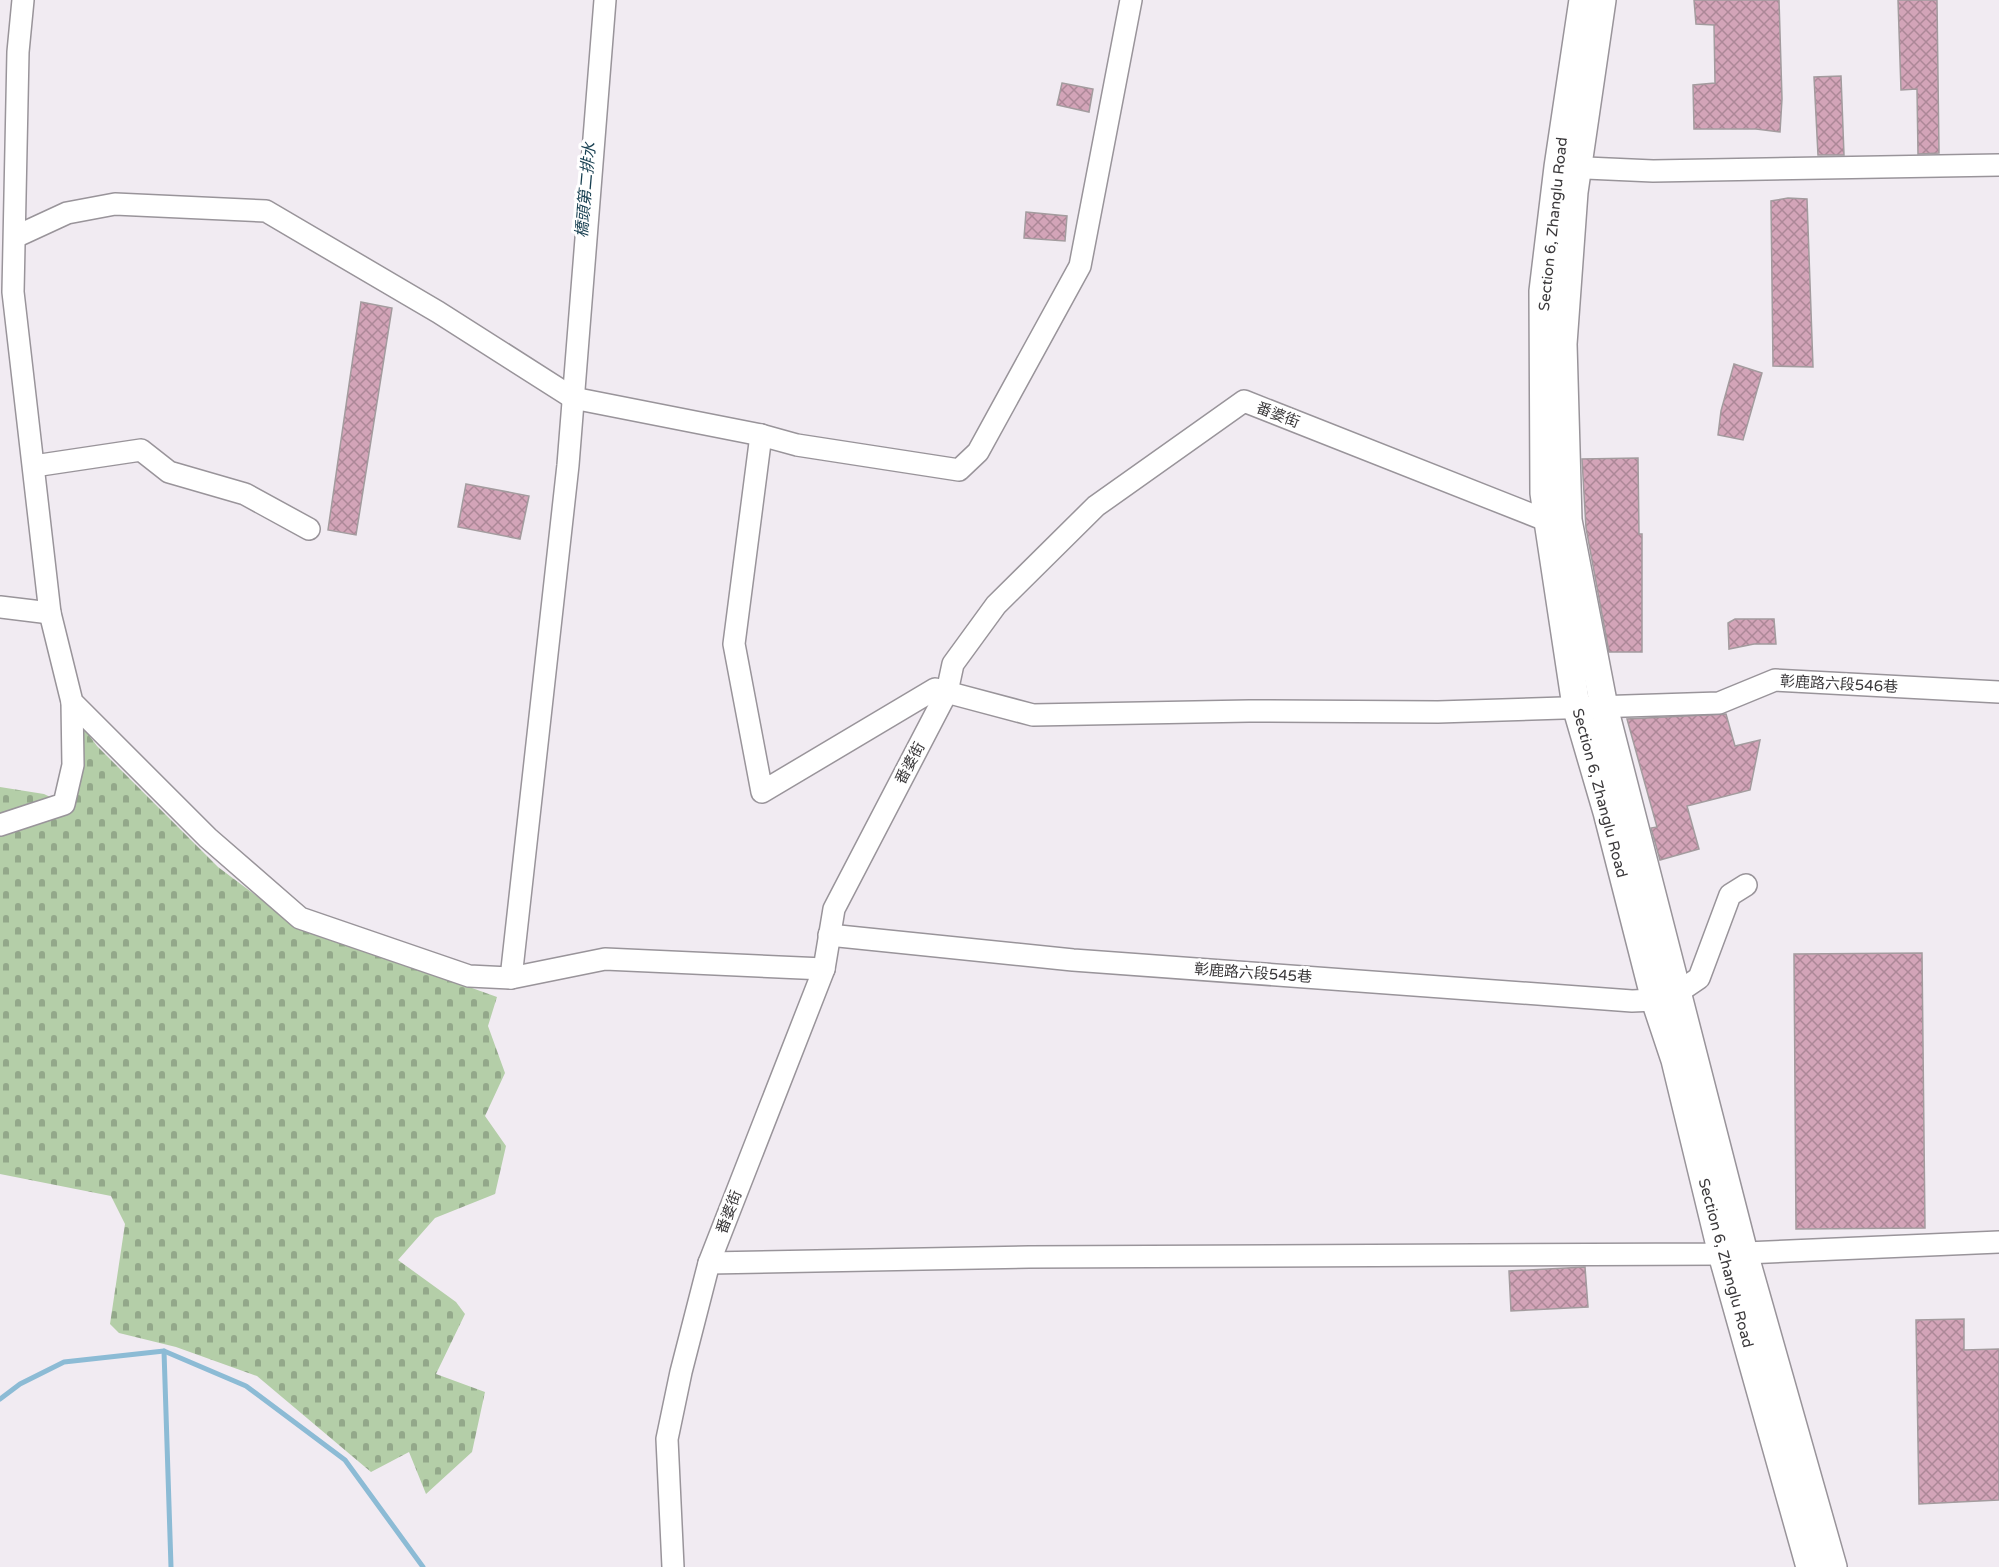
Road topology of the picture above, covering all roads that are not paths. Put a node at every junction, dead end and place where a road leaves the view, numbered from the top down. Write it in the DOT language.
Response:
graph roads {
  1 [pos="23,0"];
  2 [pos="605,0"];
  3 [pos="1131,0"];
  4 [pos="1583,0"];
  5 [pos="1602,0"];
  6 [pos="1999,165"];
  7 [pos="1568,168"];
  8 [pos="15,237"];
  9 [pos="7,291"];
  10 [pos="573,398"];
  11 [pos="761,435"];
  12 [pos="34,466"];
  13 [pos="1558,520"];
  14 [pos="309,529"];
  15 [pos="0,607"];
  16 [pos="50,613"];
  17 [pos="947,692"];
  18 [pos="1999,692"];
  19 [pos="72,702"];
  20 [pos="1576,706"];
  21 [pos="1604,707"];
  22 [pos="0,825"];
  23 [pos="1746,885"];
  24 [pos="829,935"];
  25 [pos="824,969"];
  26 [pos="511,978"];
  27 [pos="1666,996"];
  28 [pos="1999,1242"];
  29 [pos="1733,1253"];
  30 [pos="709,1263"];
  31 [pos="673,1567"];
  32 [pos="1810,1567"];
  33 [pos="1833,1567"];
  1 -- 8 [label="street"];
  2 -- 10 [label="street"];
  3 -- 11 [label="street"];
  4 -- 7 [label="main road, Section 6, Zhanglu Road"];
  5 -- 7 [label="main road, Section 6, Zhanglu Road"];
  6 -- 7 [label="street"];
  7 -- 13 [label="main road, Section 6, Zhanglu Road"];
  8 -- 9 [label="street"];
  8 -- 10 [label="street"];
  9 -- 12 [label="street"];
  10 -- 11 [label="street"];
  10 -- 26 [label="street"];
  11 -- 17 [label="street"];
  12 -- 14 [label="street"];
  12 -- 16 [label="street"];
  13 -- 17 [label="street, 番婆街"];
  13 -- 20 [label="main road, Section 6, Zhanglu Road"];
  13 -- 21 [label="main road, Section 6, Zhanglu Road"];
  15 -- 16 [label="street"];
  16 -- 19 [label="street"];
  17 -- 20 [label="street, 彰鹿路六段546巷"];
  17 -- 24 [label="street, 番婆街"];
  18 -- 21 [label="street, 彰鹿路六段546巷"];
  19 -- 22 [label="street"];
  19 -- 26 [label="street"];
  20 -- 21 [label="street, 彰鹿路六段546巷"];
  20 -- 27 [label="main road, Section 6, Zhanglu Road"];
  21 -- 27 [label="main road, Section 6, Zhanglu Road"];
  23 -- 27 [label="street"];
  24 -- 25 [label="street, 番婆街"];
  24 -- 27 [label="street, 彰鹿路六段545巷"];
  25 -- 26 [label="street"];
  25 -- 30 [label="street, 番婆街"];
  27 -- 29 [label="main road, Section 6, Zhanglu Road"];
  28 -- 29 [label="street"];
  29 -- 30 [label="street"];
  29 -- 32 [label="main road, Section 6, Zhanglu Road"];
  29 -- 33 [label="main road, Section 6, Zhanglu Road"];
  30 -- 31 [label="street, 番婆街"];
}
